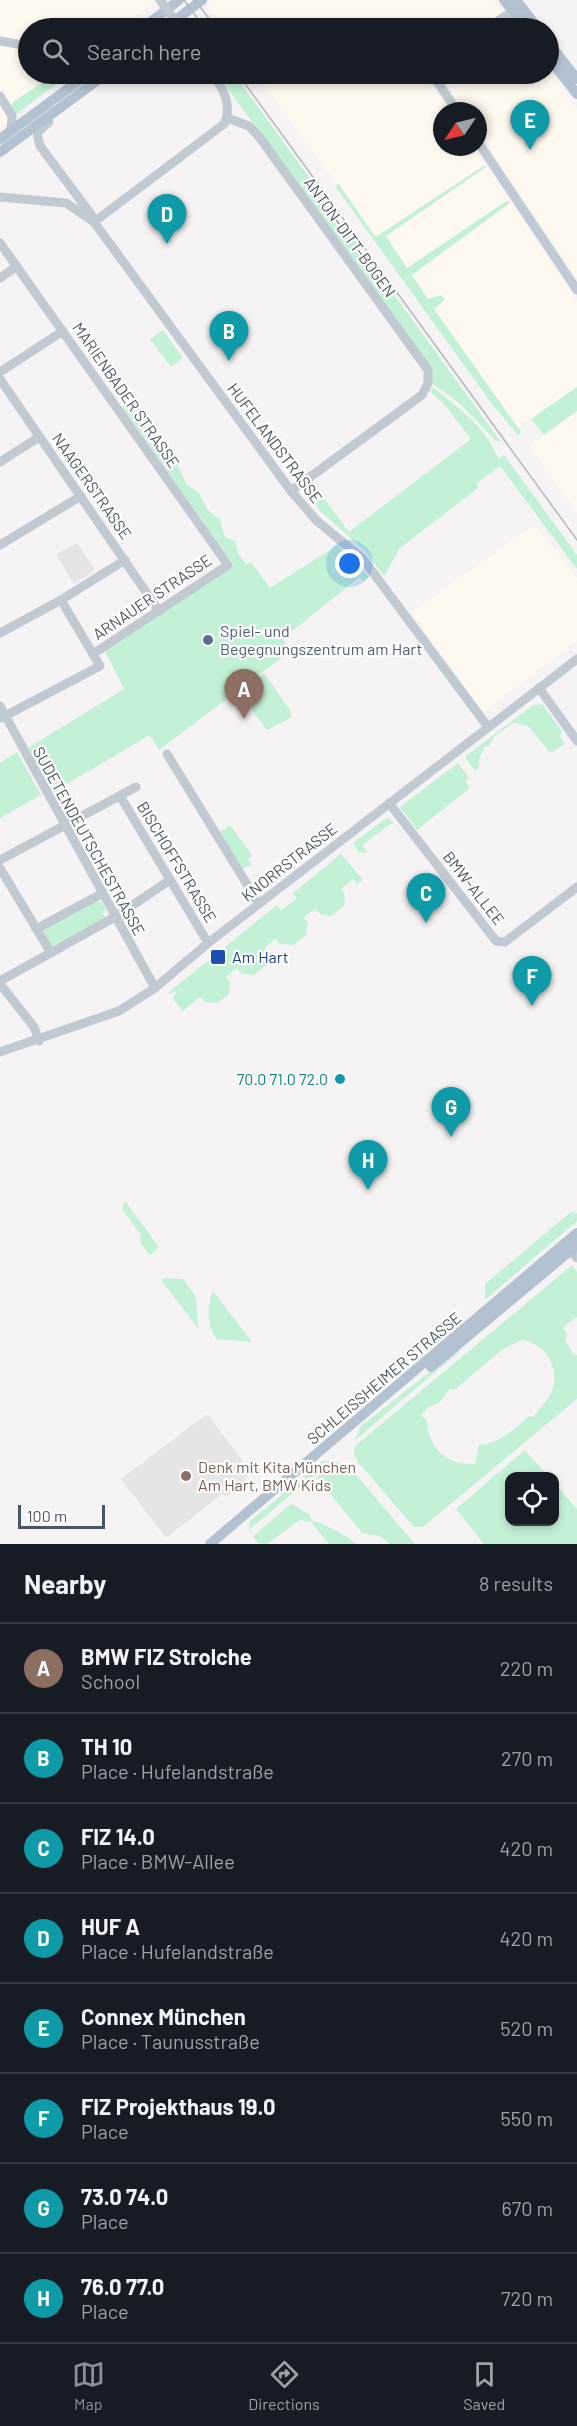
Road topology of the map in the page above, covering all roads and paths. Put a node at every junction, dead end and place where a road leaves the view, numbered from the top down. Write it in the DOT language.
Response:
graph roads {
  1 [pos="160,0"];
  2 [pos="179,0"];
  3 [pos="202,0"];
  4 [pos="504,0"];
  5 [pos="514,6"];
  6 [pos="156,18"];
  7 [pos="174,18"];
  8 [pos="178,18"];
  9 [pos="500,18"];
  10 [pos="527,18"];
  11 [pos="0,41"];
  12 [pos="18,44"];
  13 [pos="559,55"];
  14 [pos="559,70"];
  15 [pos="577,79"];
  16 [pos="74,84"];
  17 [pos="93,84"];
  18 [pos="220,84"];
  19 [pos="439,84"];
  20 [pos="577,94"];
  21 [pos="0,96"];
  22 [pos="69,102"];
  23 [pos="451,102"];
  24 [pos="227,118"];
  25 [pos="11,131"];
  26 [pos="0,139"];
  27 [pos="0,152"];
  28 [pos="487,155"];
  29 [pos="68,184"];
  30 [pos="0,197"];
  31 [pos="59,201"];
  32 [pos="94,222"];
  33 [pos="0,243"];
  34 [pos="17,267"];
  35 [pos="0,278"];
  36 [pos="577,290"];
  37 [pos="63,331"];
  38 [pos="0,372"];
  39 [pos="0,379"];
  40 [pos="39,437"];
  41 [pos="0,462"];
  42 [pos="291,491"];
  43 [pos="81,496"];
  44 [pos="0,545"];
  45 [pos="125,560"];
  46 [pos="228,565"];
  47 [pos="62,600"];
  48 [pos="159,611"];
  49 [pos="0,633"];
  50 [pos="93,654"];
  51 [pos="577,659"];
  52 [pos="539,688"];
  53 [pos="0,706"];
  54 [pos="3,718"];
  55 [pos="488,728"];
  56 [pos="577,741"];
  57 [pos="167,754"];
  58 [pos="136,787"];
  59 [pos="120,796"];
  60 [pos="389,803"];
  61 [pos="65,825"];
  62 [pos="0,860"];
  63 [pos="0,868"];
  64 [pos="170,880"];
  65 [pos="577,887"];
  66 [pos="103,893"];
  67 [pos="260,904"];
  68 [pos="115,917"];
  69 [pos="36,929"];
  70 [pos="208,943"];
  71 [pos="51,953"];
  72 [pos="0,982"];
  73 [pos="155,988"];
  74 [pos="39,1041"];
  75 [pos="0,1052"];
  76 [pos="577,1233"];
  77 [pos="572,1250"];
  78 [pos="210,1544"];
  79 [pos="219,1544"];
  1 -- 7 [label="street, bridge"];
  2 -- 6 [label="main road"];
  3 -- 8 [label="main road"];
  4 -- 5 [label="main road"];
  5 -- 9 [label="street"];
  5 -- 10 [label="main road"];
  11 -- 12 [label="street"];
  13 -- 15 [label="main road"];
  14 -- 20 [label="main road"];
  16 -- 25 [label="main road"];
  17 -- 22 [label="main road"];
  18 -- 24 [label="street"];
  19 -- 23 [label="street"];
  21 -- 25 [label="street"];
  22 -- 27 [label="main road"];
  22 -- 29 [label="street, HUFELANDSTRASSE"];
  24 -- 32 [label="street"];
  24 -- 42 [label="street, ANTON-DITT-BOGEN"];
  25 -- 26 [label="main road"];
  28 -- 36 [label="street"];
  29 -- 31 [label="street"];
  29 -- 32 [label="street, HUFELANDSTRASSE"];
  30 -- 31 [label="street, HUFELANDSTRASSE"];
  31 -- 32 [label="street, HUFELANDSTRASSE"];
  32 -- 42 [label="street, HUFELANDSTRASSE"];
  33 -- 34 [label="street, MARIENBADER STRASSE"];
  34 -- 35 [label="street"];
  34 -- 37 [label="street, MARIENBADER STRASSE"];
  37 -- 38 [label="street"];
  37 -- 46 [label="street, MARIENBADER STRASSE"];
  39 -- 40 [label="street, NAAGERSTRASSE"];
  40 -- 41 [label="street"];
  40 -- 43 [label="street, NAAGERSTRASSE"];
  42 -- 55 [label="street, HUFELANDSTRASSE"];
  43 -- 44 [label="street"];
  43 -- 45 [label="street, NAAGERSTRASSE"];
  45 -- 47 [label="street"];
  45 -- 48 [label="street, NAAGERSTRASSE"];
  46 -- 48 [label="street, ARNAUER STRASSE"];
  47 -- 49 [label="street"];
  47 -- 50 [label="street"];
  48 -- 50 [label="street, ARNAUER STRASSE"];
  50 -- 54 [label="street"];
  51 -- 52 [label="street, KNORRSTRASSE"];
  52 -- 55 [label="street, KNORRSTRASSE"];
  52 -- 56 [label="street"];
  53 -- 54 [label="street, SUDETENDEUTSCHESTRASSE"];
  54 -- 61 [label="street, SUDETENDEUTSCHESTRASSE"];
  55 -- 60 [label="street, KNORRSTRASSE"];
  57 -- 67 [label="street"];
  58 -- 59 [label="street"];
  59 -- 61 [label="street"];
  59 -- 64 [label="street, BISCHOFFSTRASSE"];
  60 -- 65 [label="street, BMW-ALLEE"];
  60 -- 67 [label="street, KNORRSTRASSE"];
  61 -- 62 [label="street"];
  61 -- 66 [label="street, SUDETENDEUTSCHESTRASSE"];
  63 -- 69 [label="street"];
  64 -- 68 [label="street"];
  64 -- 70 [label="street, BISCHOFFSTRASSE"];
  66 -- 68 [label="street, SUDETENDEUTSCHESTRASSE"];
  66 -- 69 [label="street"];
  67 -- 70 [label="street, KNORRSTRASSE"];
  68 -- 71 [label="street"];
  68 -- 73 [label="street, SUDETENDEUTSCHESTRASSE"];
  69 -- 71 [label="street"];
  70 -- 73 [label="street, KNORRSTRASSE"];
  71 -- 72 [label="street"];
  72 -- 74 [label="street"];
  73 -- 74 [label="street, KNORRSTRASSE"];
  74 -- 75 [label="street, KNORRSTRASSE"];
  76 -- 77 [label="main road, SCHLEISSHEIMER STRASSE"];
  77 -- 78 [label="main road, SCHLEISSHEIMER STRASSE"];
  77 -- 79 [label="main road, SCHLEISSHEIMER STRASSE"];
}
